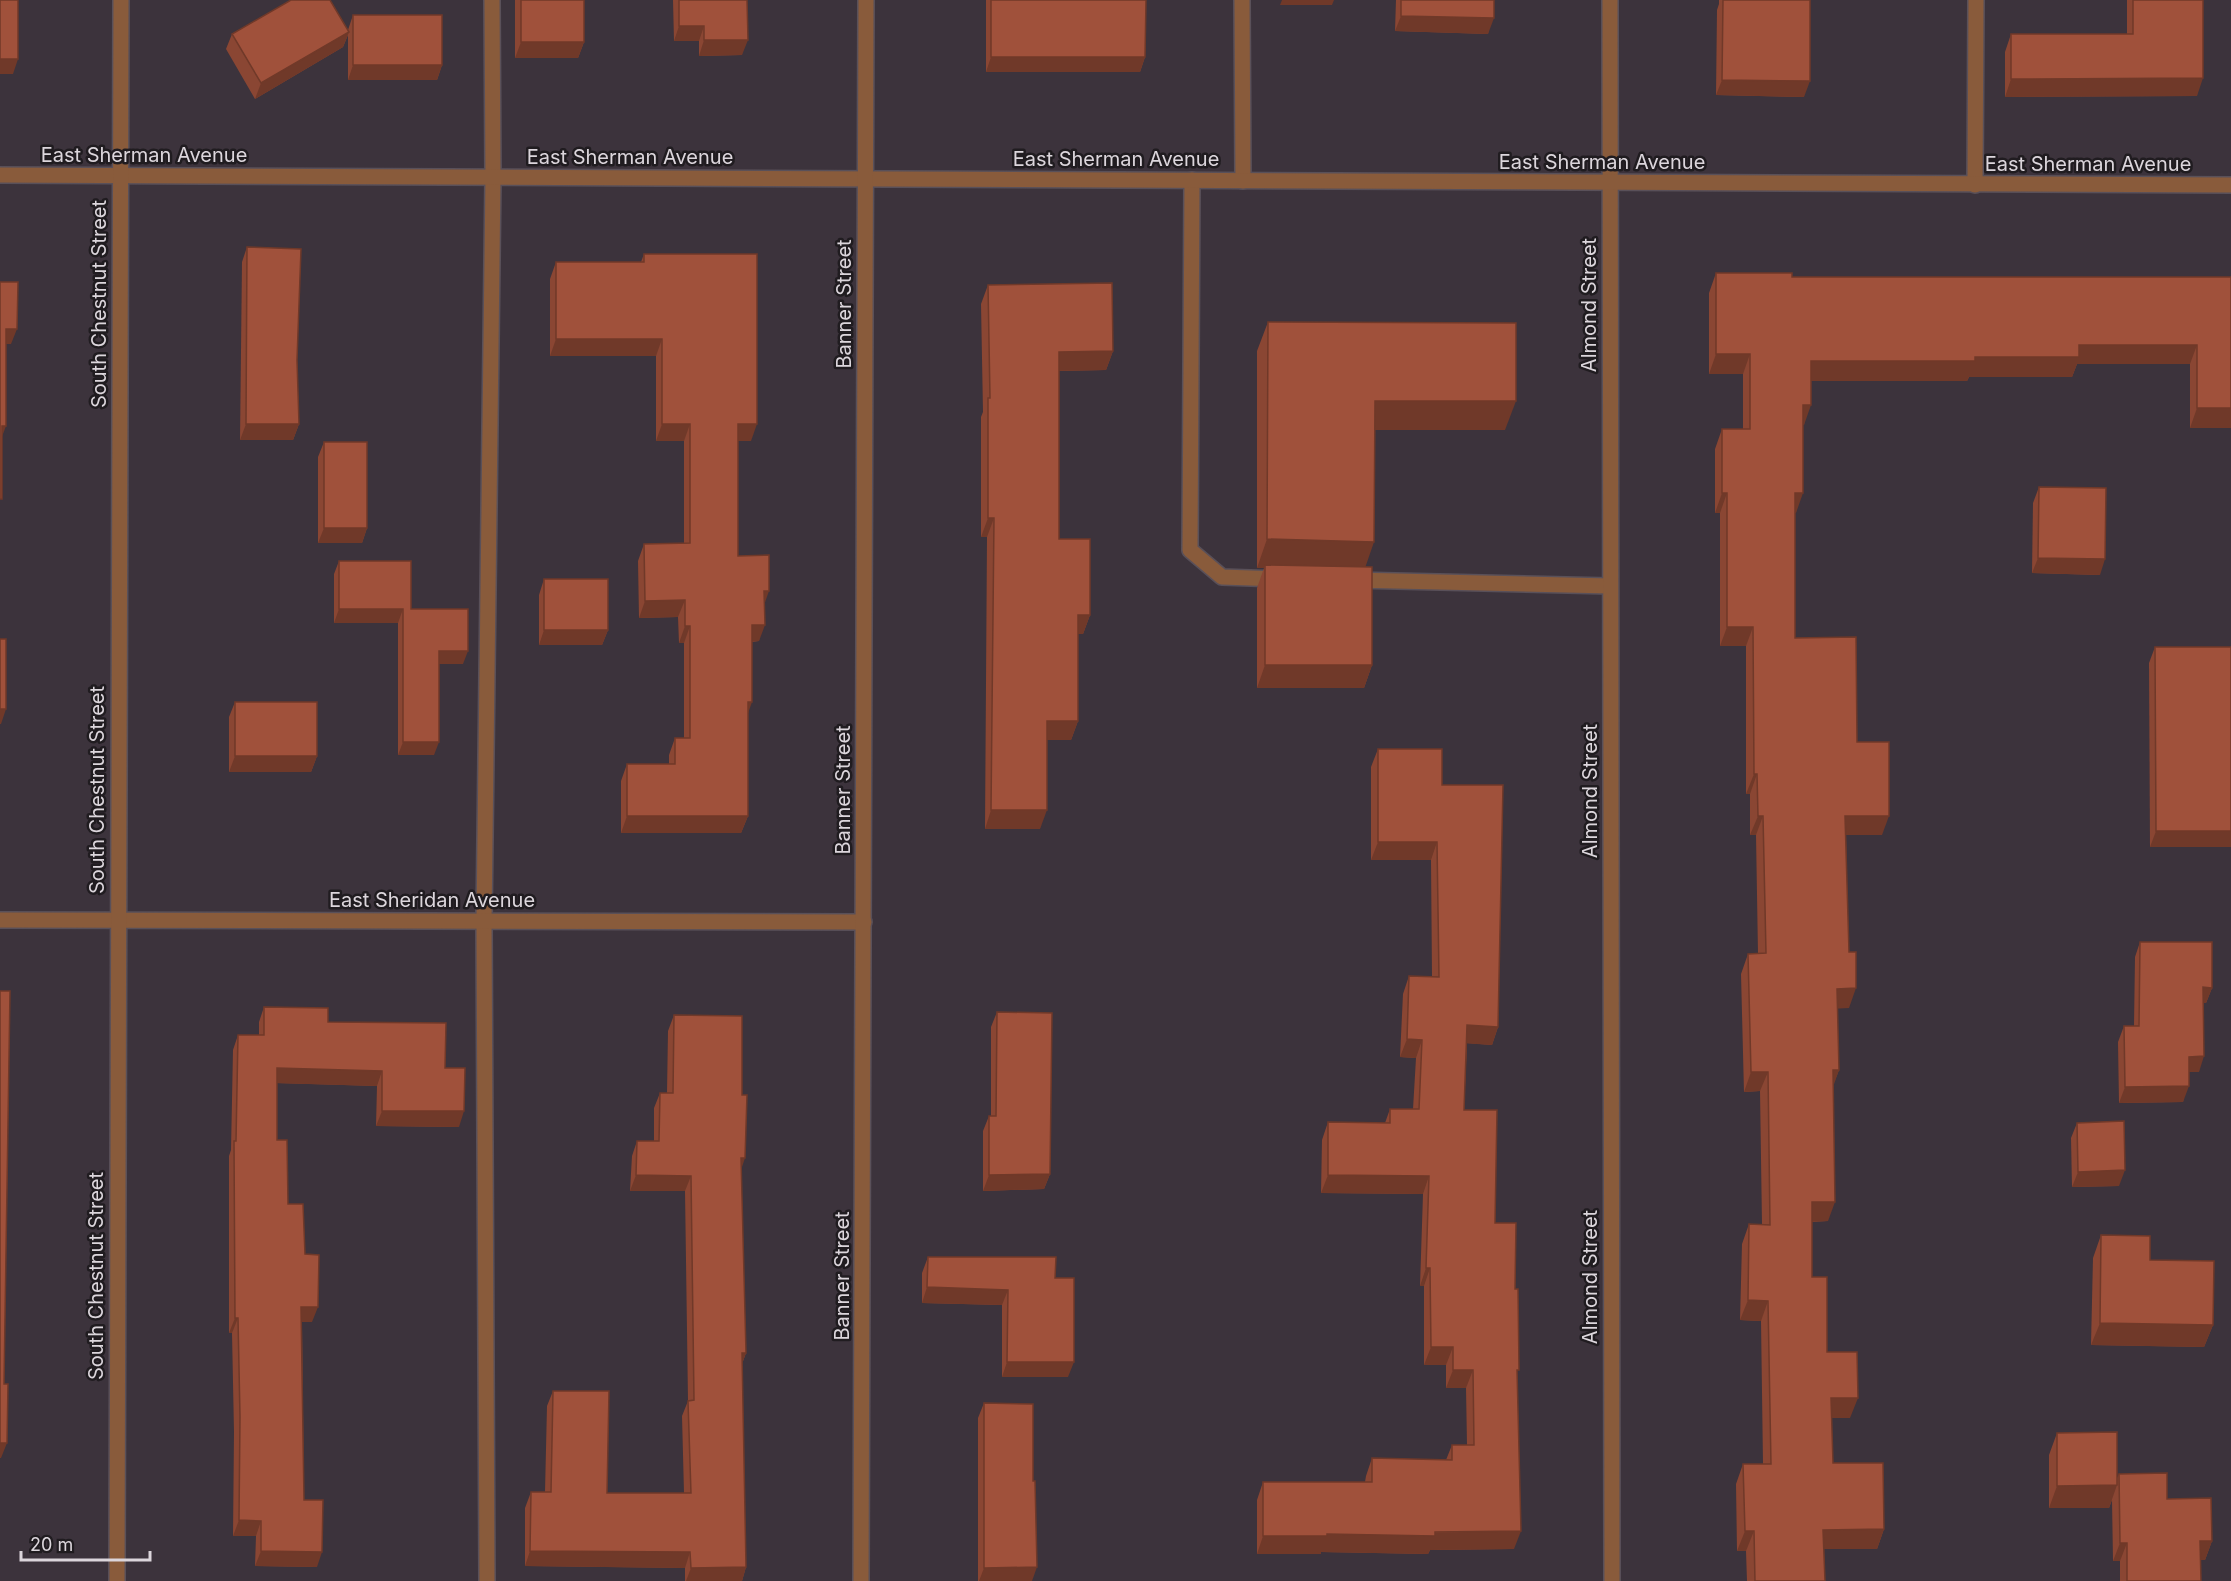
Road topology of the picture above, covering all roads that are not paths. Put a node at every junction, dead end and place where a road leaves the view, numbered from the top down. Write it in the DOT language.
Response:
graph roads {
  1 [pos="121,0"];
  2 [pos="492,0"];
  3 [pos="866,0"];
  4 [pos="1242,0"];
  5 [pos="1610,0"];
  6 [pos="1976,0"];
  7 [pos="0,175"];
  8 [pos="121,176"];
  9 [pos="493,177"];
  10 [pos="866,179"];
  11 [pos="1192,180"];
  12 [pos="1243,181"];
  13 [pos="1609,183"];
  14 [pos="1975,185"];
  15 [pos="2231,185"];
  16 [pos="1288,579"];
  17 [pos="1336,580"];
  18 [pos="1610,586"];
  19 [pos="0,920"];
  20 [pos="118,920"];
  21 [pos="484,921"];
  22 [pos="864,922"];
  23 [pos="117,1581"];
  24 [pos="486,1581"];
  25 [pos="861,1581"];
  26 [pos="1612,1581"];
  1 -- 8 [label="street, South Chestnut Street"];
  2 -- 9 [label="street"];
  3 -- 10 [label="street, Banner Street"];
  4 -- 12 [label="street"];
  5 -- 13 [label="street, Almond Street"];
  6 -- 14 [label="street"];
  7 -- 8 [label="street, East Sherman Avenue"];
  8 -- 9 [label="street, East Sherman Avenue"];
  8 -- 20 [label="street, South Chestnut Street"];
  9 -- 10 [label="street, East Sherman Avenue"];
  9 -- 21 [label="street"];
  10 -- 11 [label="street, East Sherman Avenue"];
  10 -- 22 [label="street, Banner Street"];
  11 -- 12 [label="street, East Sherman Avenue"];
  11 -- 16 [label="street"];
  12 -- 13 [label="street, East Sherman Avenue"];
  13 -- 14 [label="street, East Sherman Avenue"];
  13 -- 18 [label="street, Almond Street"];
  14 -- 15 [label="street, East Sherman Avenue"];
  17 -- 18 [label="street"];
  18 -- 26 [label="street, Almond Street"];
  19 -- 20 [label="street, East Sheridan Avenue"];
  20 -- 21 [label="street, East Sheridan Avenue"];
  20 -- 23 [label="street, South Chestnut Street"];
  21 -- 22 [label="street, East Sheridan Avenue"];
  21 -- 24 [label="street"];
  22 -- 25 [label="street, Banner Street"];
}
